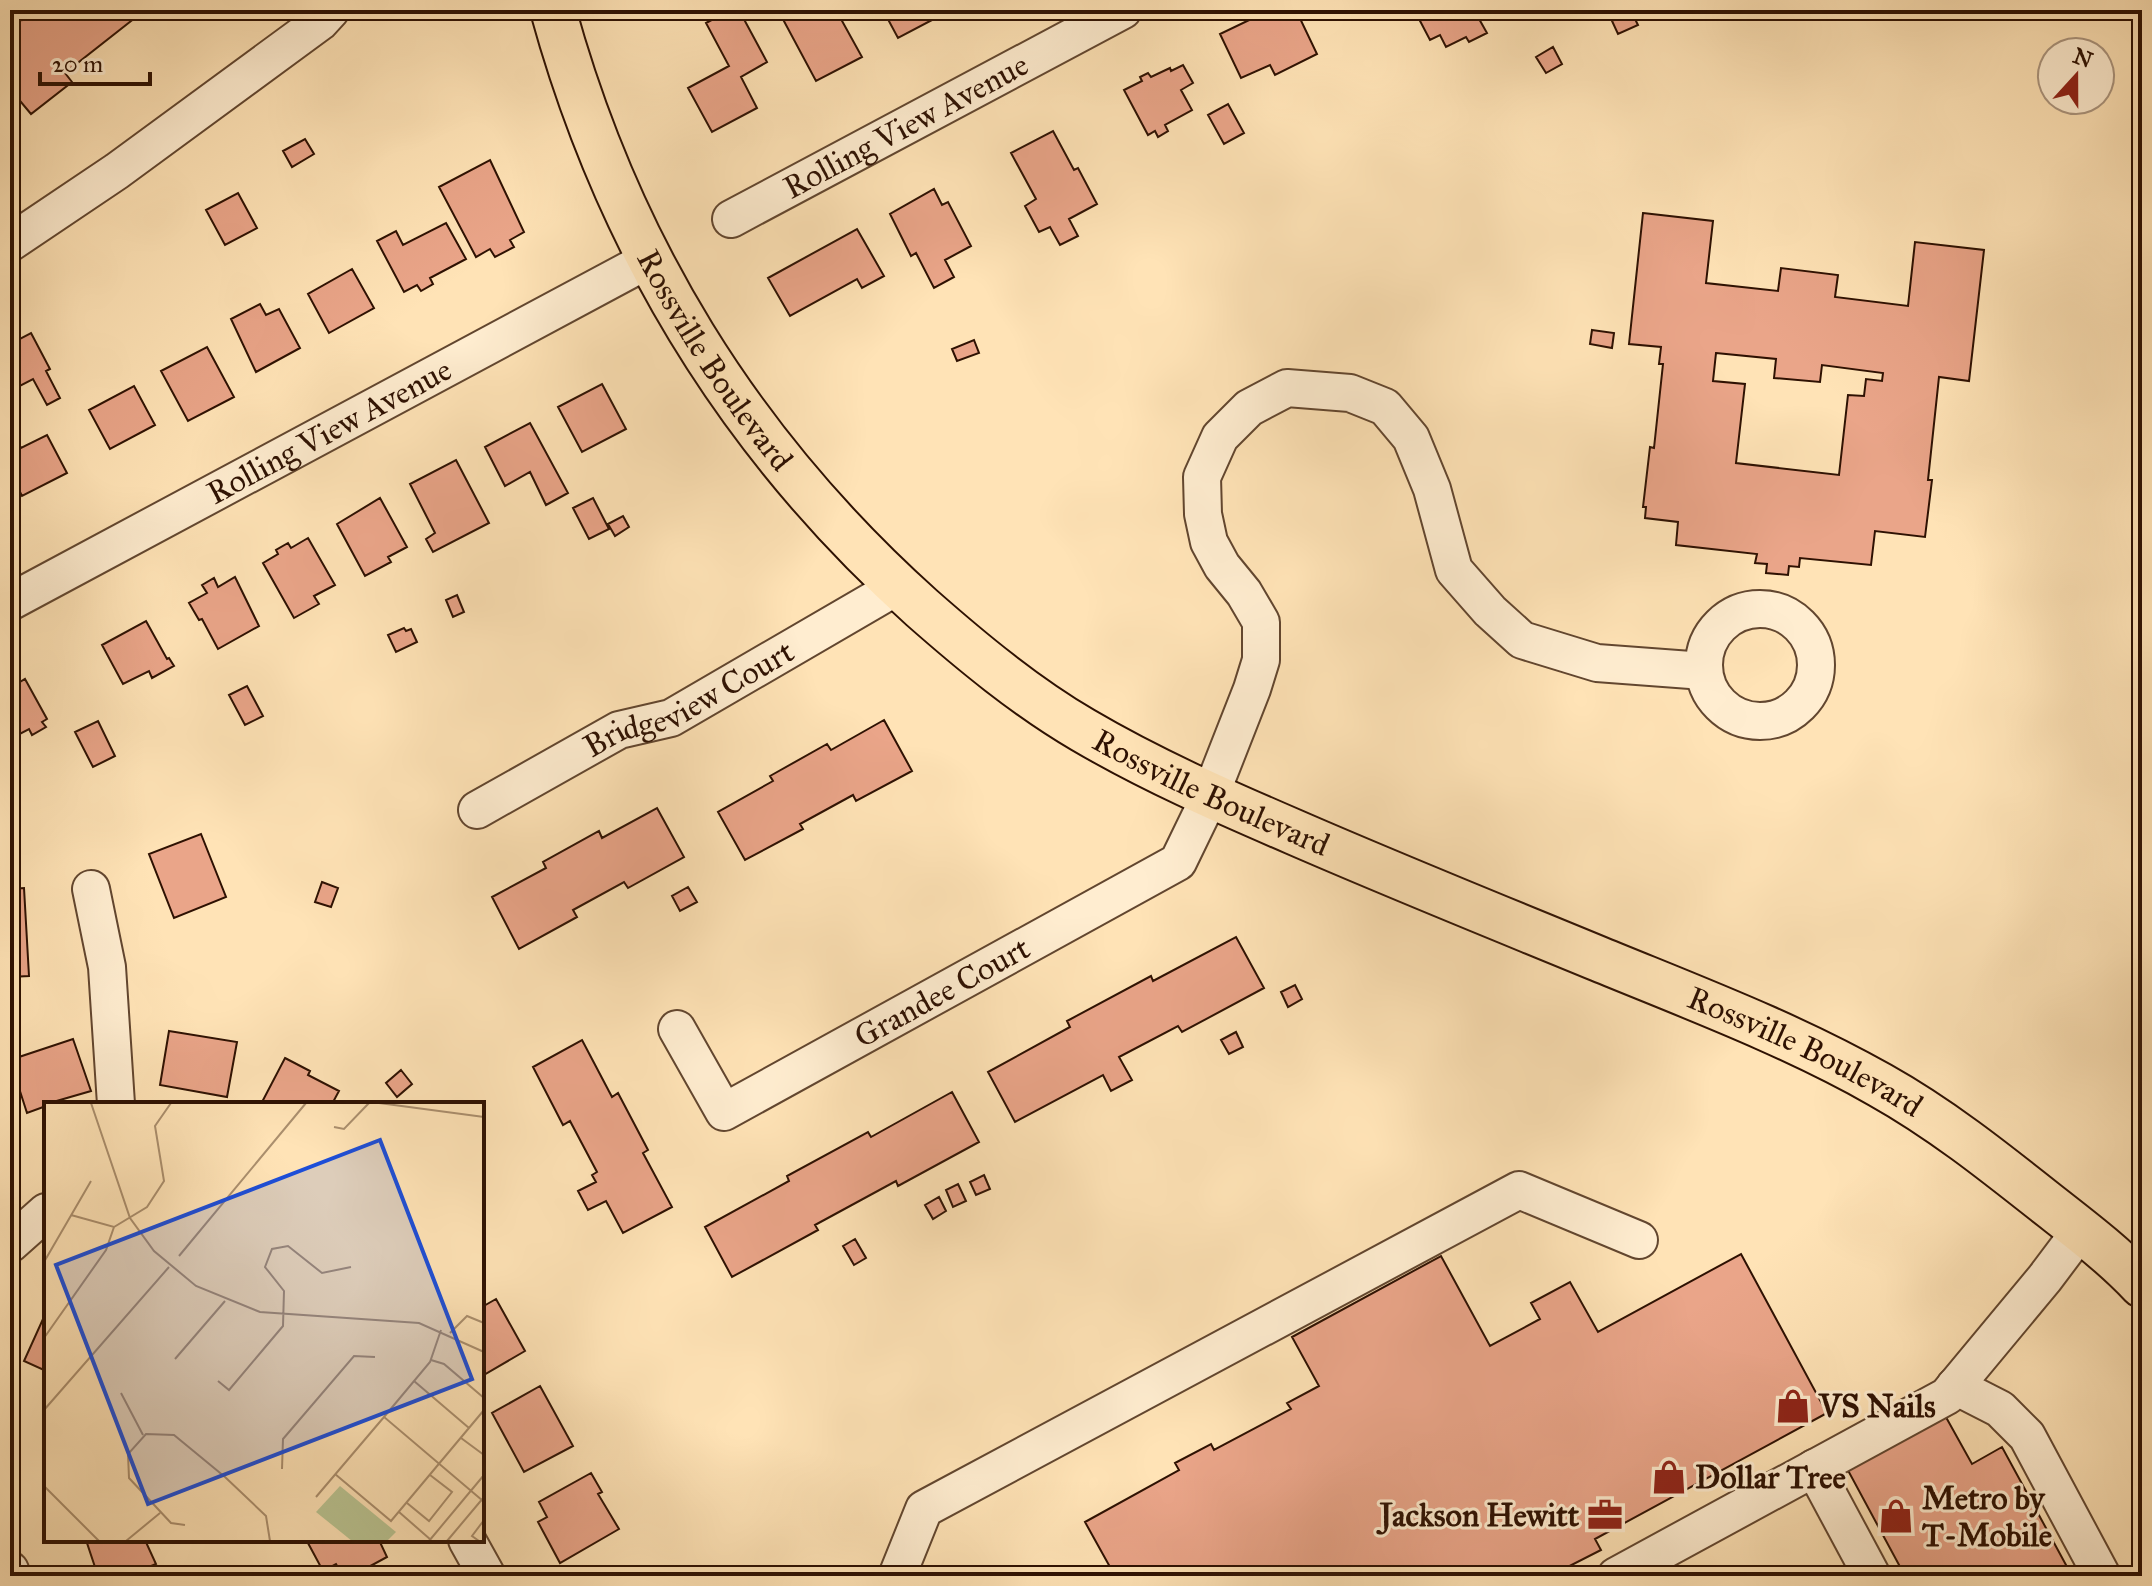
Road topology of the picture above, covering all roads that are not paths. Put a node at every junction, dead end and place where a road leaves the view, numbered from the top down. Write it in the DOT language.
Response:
graph roads {
  1 [pos="331,10"];
  2 [pos="553,10"];
  3 [pos="1123,10"];
  4 [pos="731,219"];
  5 [pos="10,243"];
  6 [pos="648,260"];
  7 [pos="898,586"];
  8 [pos="10,602"];
  9 [pos="1704,671"];
  10 [pos="1210,796"];
  11 [pos="477,810"];
  12 [pos="91,889"];
  13 [pos="677,1029"];
  14 [pos="116,1102"];
  15 [pos="44,1214"];
  16 [pos="2081,1230"];
  17 [pos="1639,1240"];
  18 [pos="10,1244"];
  19 [pos="2138,1272"];
  20 [pos="1955,1386"];
  21 [pos="1814,1468"];
  22 [pos="468,1542"];
  23 [pos="10,1570"];
  24 [pos="12,1576"];
  25 [pos="487,1576"];
  26 [pos="897,1576"];
  27 [pos="1616,1576"];
  28 [pos="1872,1576"];
  29 [pos="2102,1576"];
  1 -- 5 [label="street"];
  2 -- 6 [label="main road, Rossville Boulevard"];
  3 -- 4 [label="street, Rolling View Avenue"];
  6 -- 7 [label="main road, Rossville Boulevard"];
  6 -- 8 [label="street, Rolling View Avenue"];
  7 -- 10 [label="main road, Rossville Boulevard"];
  7 -- 11 [label="street, Bridgeview Court"];
  9 -- 10 [label="street"];
  10 -- 13 [label="street, Grandee Court"];
  10 -- 16 [label="main road, Rossville Boulevard"];
  12 -- 14 [label="street"];
  15 -- 18 [label="street"];
  16 -- 19 [label="main road, Rossville Boulevard"];
  16 -- 20 [label="street"];
  17 -- 26 [label="street"];
  20 -- 21 [label="street"];
  20 -- 29 [label="street"];
  21 -- 27 [label="street"];
  21 -- 28 [label="street"];
  22 -- 25 [label="street"];
  23 -- 24 [label="street"];
}
